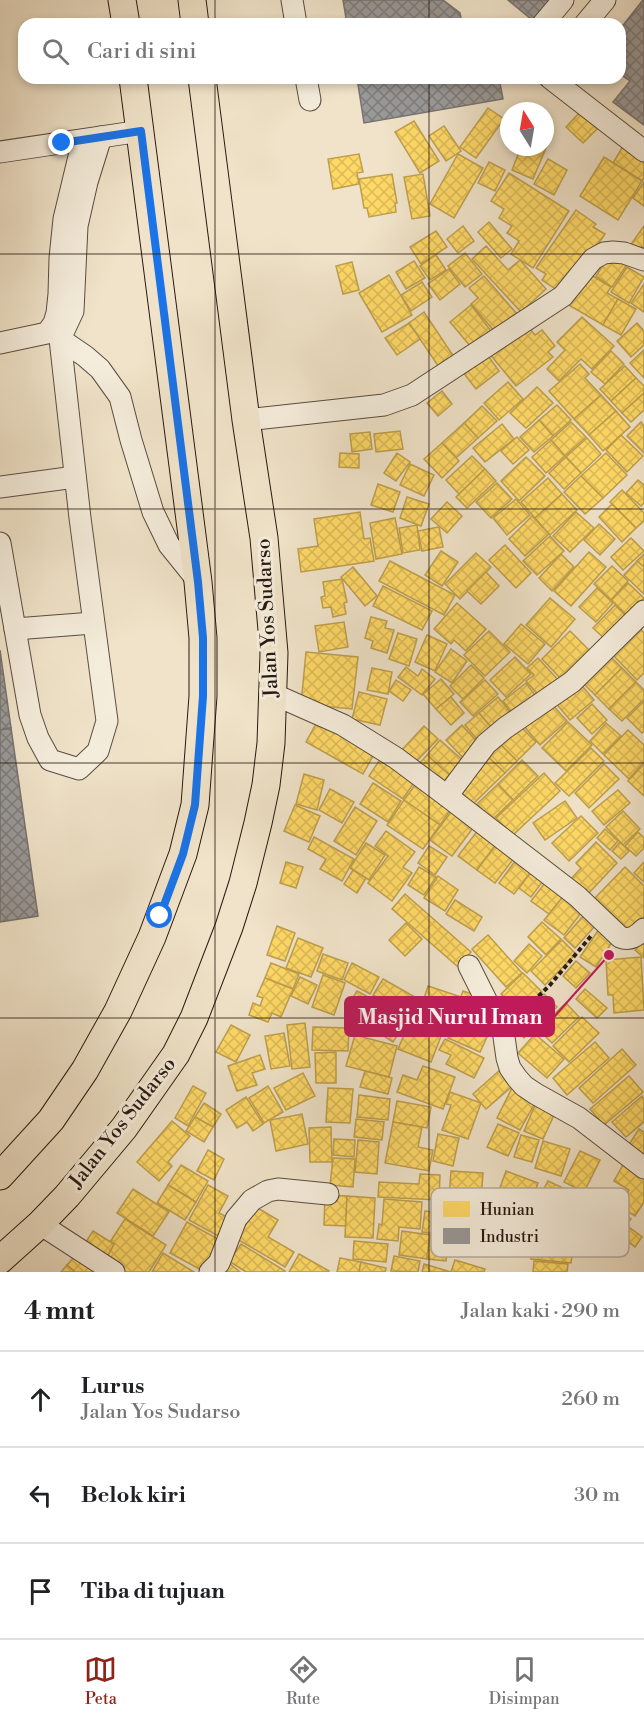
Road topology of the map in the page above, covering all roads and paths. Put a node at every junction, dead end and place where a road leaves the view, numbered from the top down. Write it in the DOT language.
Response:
graph roads {
  1 [pos="122,0"];
  2 [pos="192,0"];
  3 [pos="292,0"];
  4 [pos="563,0"];
  5 [pos="604,0"];
  6 [pos="125,18"];
  7 [pos="194,18"];
  8 [pos="295,18"];
  9 [pos="548,18"];
  10 [pos="590,18"];
  11 [pos="134,84"];
  12 [pos="203,84"];
  13 [pos="307,84"];
  14 [pos="558,84"];
  15 [pos="310,100"];
  16 [pos="141,131"];
  17 [pos="92,138"];
  18 [pos="644,151"];
  19 [pos="0,152"];
  20 [pos="644,260"];
  21 [pos="60,339"];
  22 [pos="0,343"];
  23 [pos="246,420"];
  24 [pos="75,477"];
  25 [pos="0,487"];
  26 [pos="0,543"];
  27 [pos="198,582"];
  28 [pos="644,611"];
  29 [pos="93,623"];
  30 [pos="15,629"];
  31 [pos="273,694"];
  32 [pos="447,795"];
  33 [pos="603,922"];
  34 [pos="644,929"];
  35 [pos="470,966"];
  36 [pos="503,1030"];
  37 [pos="644,1168"];
  38 [pos="0,1176"];
  39 [pos="328,1194"];
  40 [pos="40,1224"];
  41 [pos="0,1260"];
  42 [pos="114,1272"];
  43 [pos="210,1272"];
  1 -- 6 [label="main road"];
  2 -- 7 [label="main road"];
  3 -- 8 [label="street"];
  4 -- 9 [label="street"];
  5 -- 10 [label="street"];
  11 -- 16 [label="main road"];
  12 -- 23 [label="main road, Jalan Yos Sudarso"];
  13 -- 15 [label="street"];
  14 -- 18 [label="street"];
  16 -- 17 [label="street"];
  16 -- 27 [label="main road"];
  17 -- 19 [label="street"];
  17 -- 21 [label="street"];
  17 -- 22 [label="street"];
  20 -- 23 [label="street"];
  21 -- 24 [label="street"];
  21 -- 27 [label="street"];
  23 -- 31 [label="main road, Jalan Yos Sudarso"];
  24 -- 25 [label="street"];
  24 -- 29 [label="street"];
  26 -- 30 [label="street"];
  27 -- 38 [label="main road"];
  28 -- 32 [label="street"];
  29 -- 30 [label="street"];
  29 -- 30 [label="street"];
  31 -- 32 [label="street"];
  31 -- 40 [label="main road, Jalan Yos Sudarso"];
  32 -- 33 [label="street"];
  33 -- 34 [label="street"];
  33 -- 36 [label="path"];
  35 -- 36 [label="street"];
  36 -- 37 [label="street"];
  39 -- 43 [label="street"];
  40 -- 41 [label="main road, Jalan Yos Sudarso"];
  40 -- 42 [label="street"];
}
